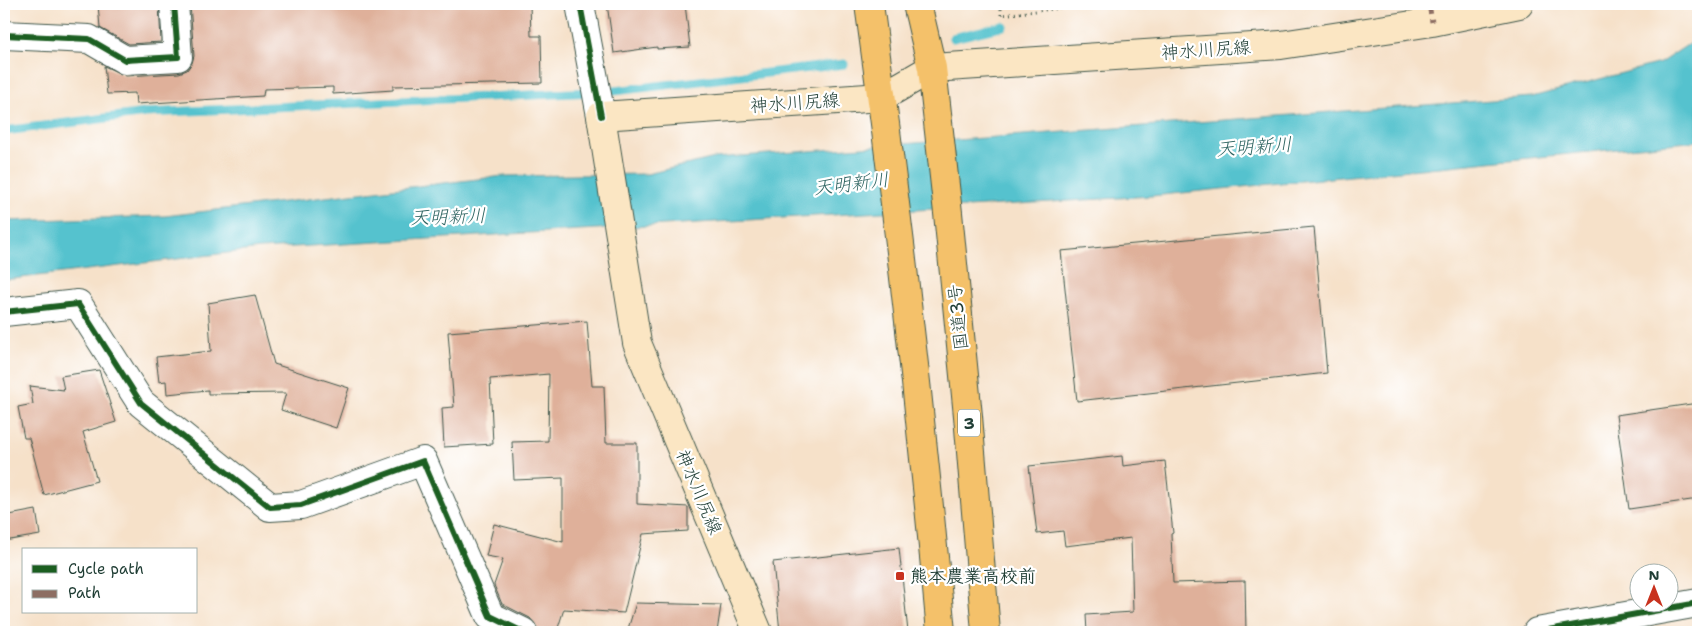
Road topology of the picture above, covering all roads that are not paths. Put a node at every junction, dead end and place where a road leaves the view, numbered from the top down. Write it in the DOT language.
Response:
graph roads {
  1 [pos="174,4"];
  2 [pos="580,4"];
  3 [pos="869,4"];
  4 [pos="917,4"];
  5 [pos="1520,4"];
  6 [pos="4,35"];
  7 [pos="932,68"];
  8 [pos="882,98"];
  9 [pos="601,116"];
  10 [pos="4,312"];
  11 [pos="1698,603"];
  12 [pos="523,632"];
  13 [pos="758,632"];
  14 [pos="941,632"];
  15 [pos="986,632"];
  16 [pos="1537,632"];
  1 -- 6 [label="street"];
  2 -- 9 [label="street"];
  3 -- 8 [label="highway"];
  4 -- 7 [label="highway, 国道3号 / 3"];
  5 -- 7 [label="main road, 神水川尻線"];
  7 -- 8 [label="main road, 神水川尻線"];
  7 -- 15 [label="highway, 国道3号 / 3"];
  8 -- 9 [label="main road, 神水川尻線"];
  8 -- 14 [label="highway"];
  9 -- 13 [label="main road, 神水川尻線"];
  10 -- 12 [label="street"];
  11 -- 16 [label="street"];
}
